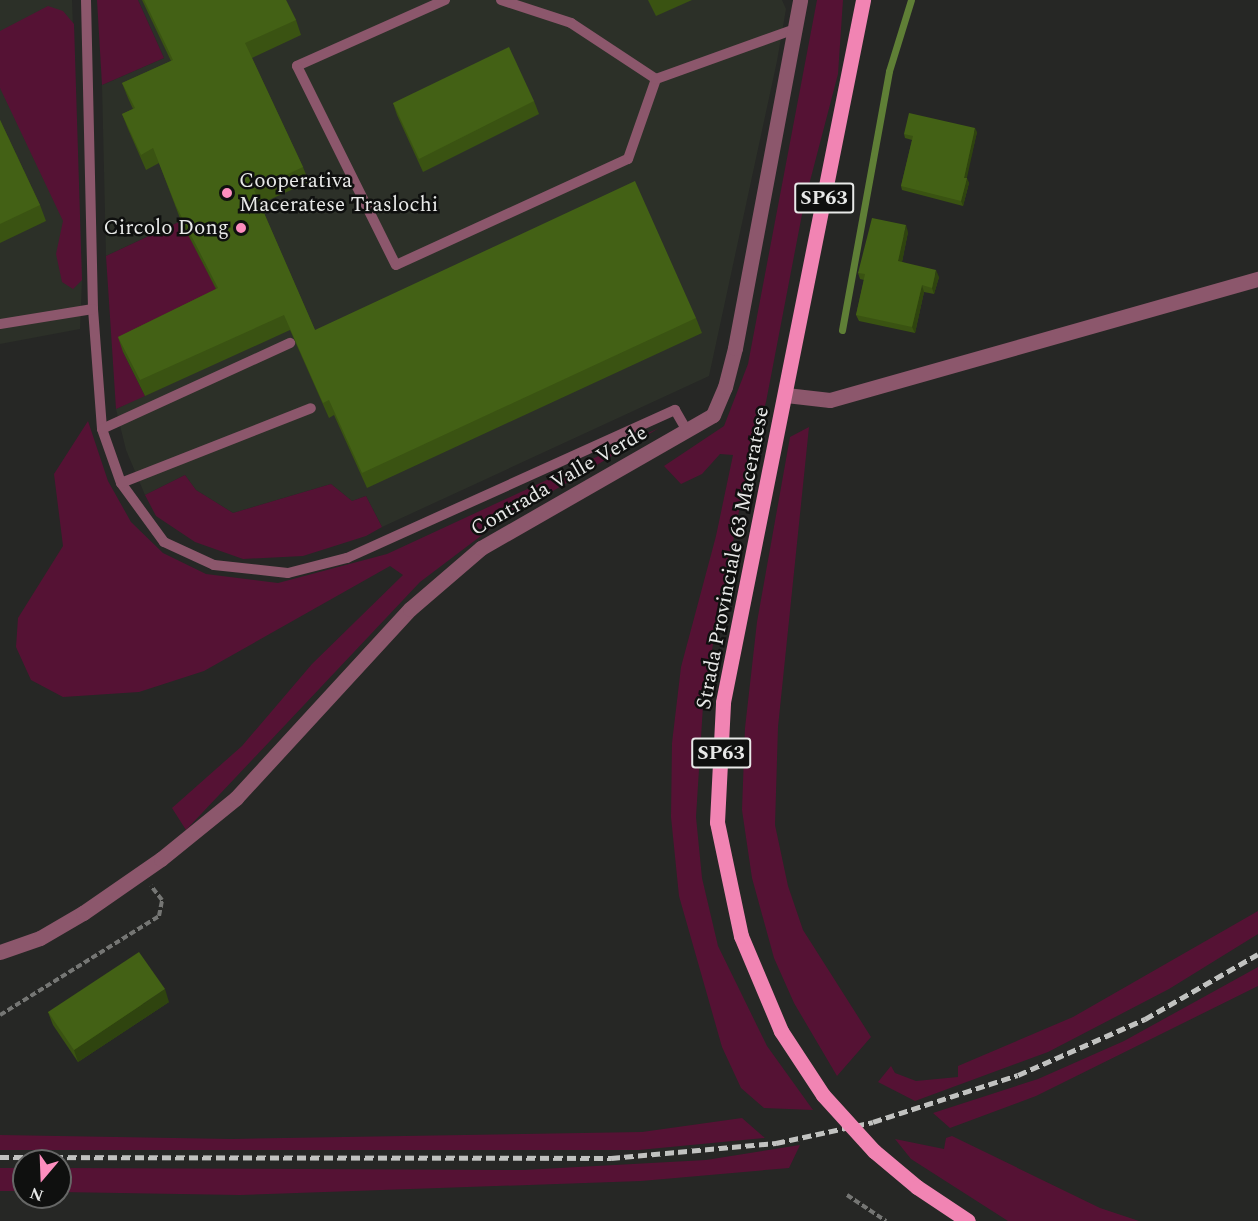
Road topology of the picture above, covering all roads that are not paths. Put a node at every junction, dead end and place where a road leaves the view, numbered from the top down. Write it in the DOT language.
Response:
graph roads {
  1 [pos="86,0"];
  2 [pos="445,0"];
  3 [pos="501,0"];
  4 [pos="800,0"];
  5 [pos="863,0"];
  6 [pos="795,29"];
  7 [pos="656,79"];
  8 [pos="1258,279"];
  9 [pos="93,309"];
  10 [pos="0,324"];
  11 [pos="290,343"];
  12 [pos="786,395"];
  13 [pos="311,408"];
  14 [pos="102,429"];
  15 [pos="687,431"];
  16 [pos="121,483"];
  17 [pos="0,952"];
  18 [pos="968,1221"];
  1 -- 9 [label="lane"];
  2 -- 7 [label="lane"];
  3 -- 7 [label="lane"];
  4 -- 6 [label="street, Contrada Valle Verde"];
  5 -- 12 [label="main road, Strada Provinciale 63 Maceratese / SP63"];
  6 -- 7 [label="lane"];
  6 -- 15 [label="street, Contrada Valle Verde"];
  8 -- 12 [label="street"];
  9 -- 10 [label="lane"];
  9 -- 14 [label="lane"];
  11 -- 14 [label="lane"];
  12 -- 18 [label="main road, Strada Provinciale 63 Maceratese / SP63, bridge"];
  13 -- 16 [label="lane"];
  14 -- 16 [label="lane"];
  15 -- 16 [label="lane"];
  15 -- 17 [label="street, Contrada Valle Verde"];
}
